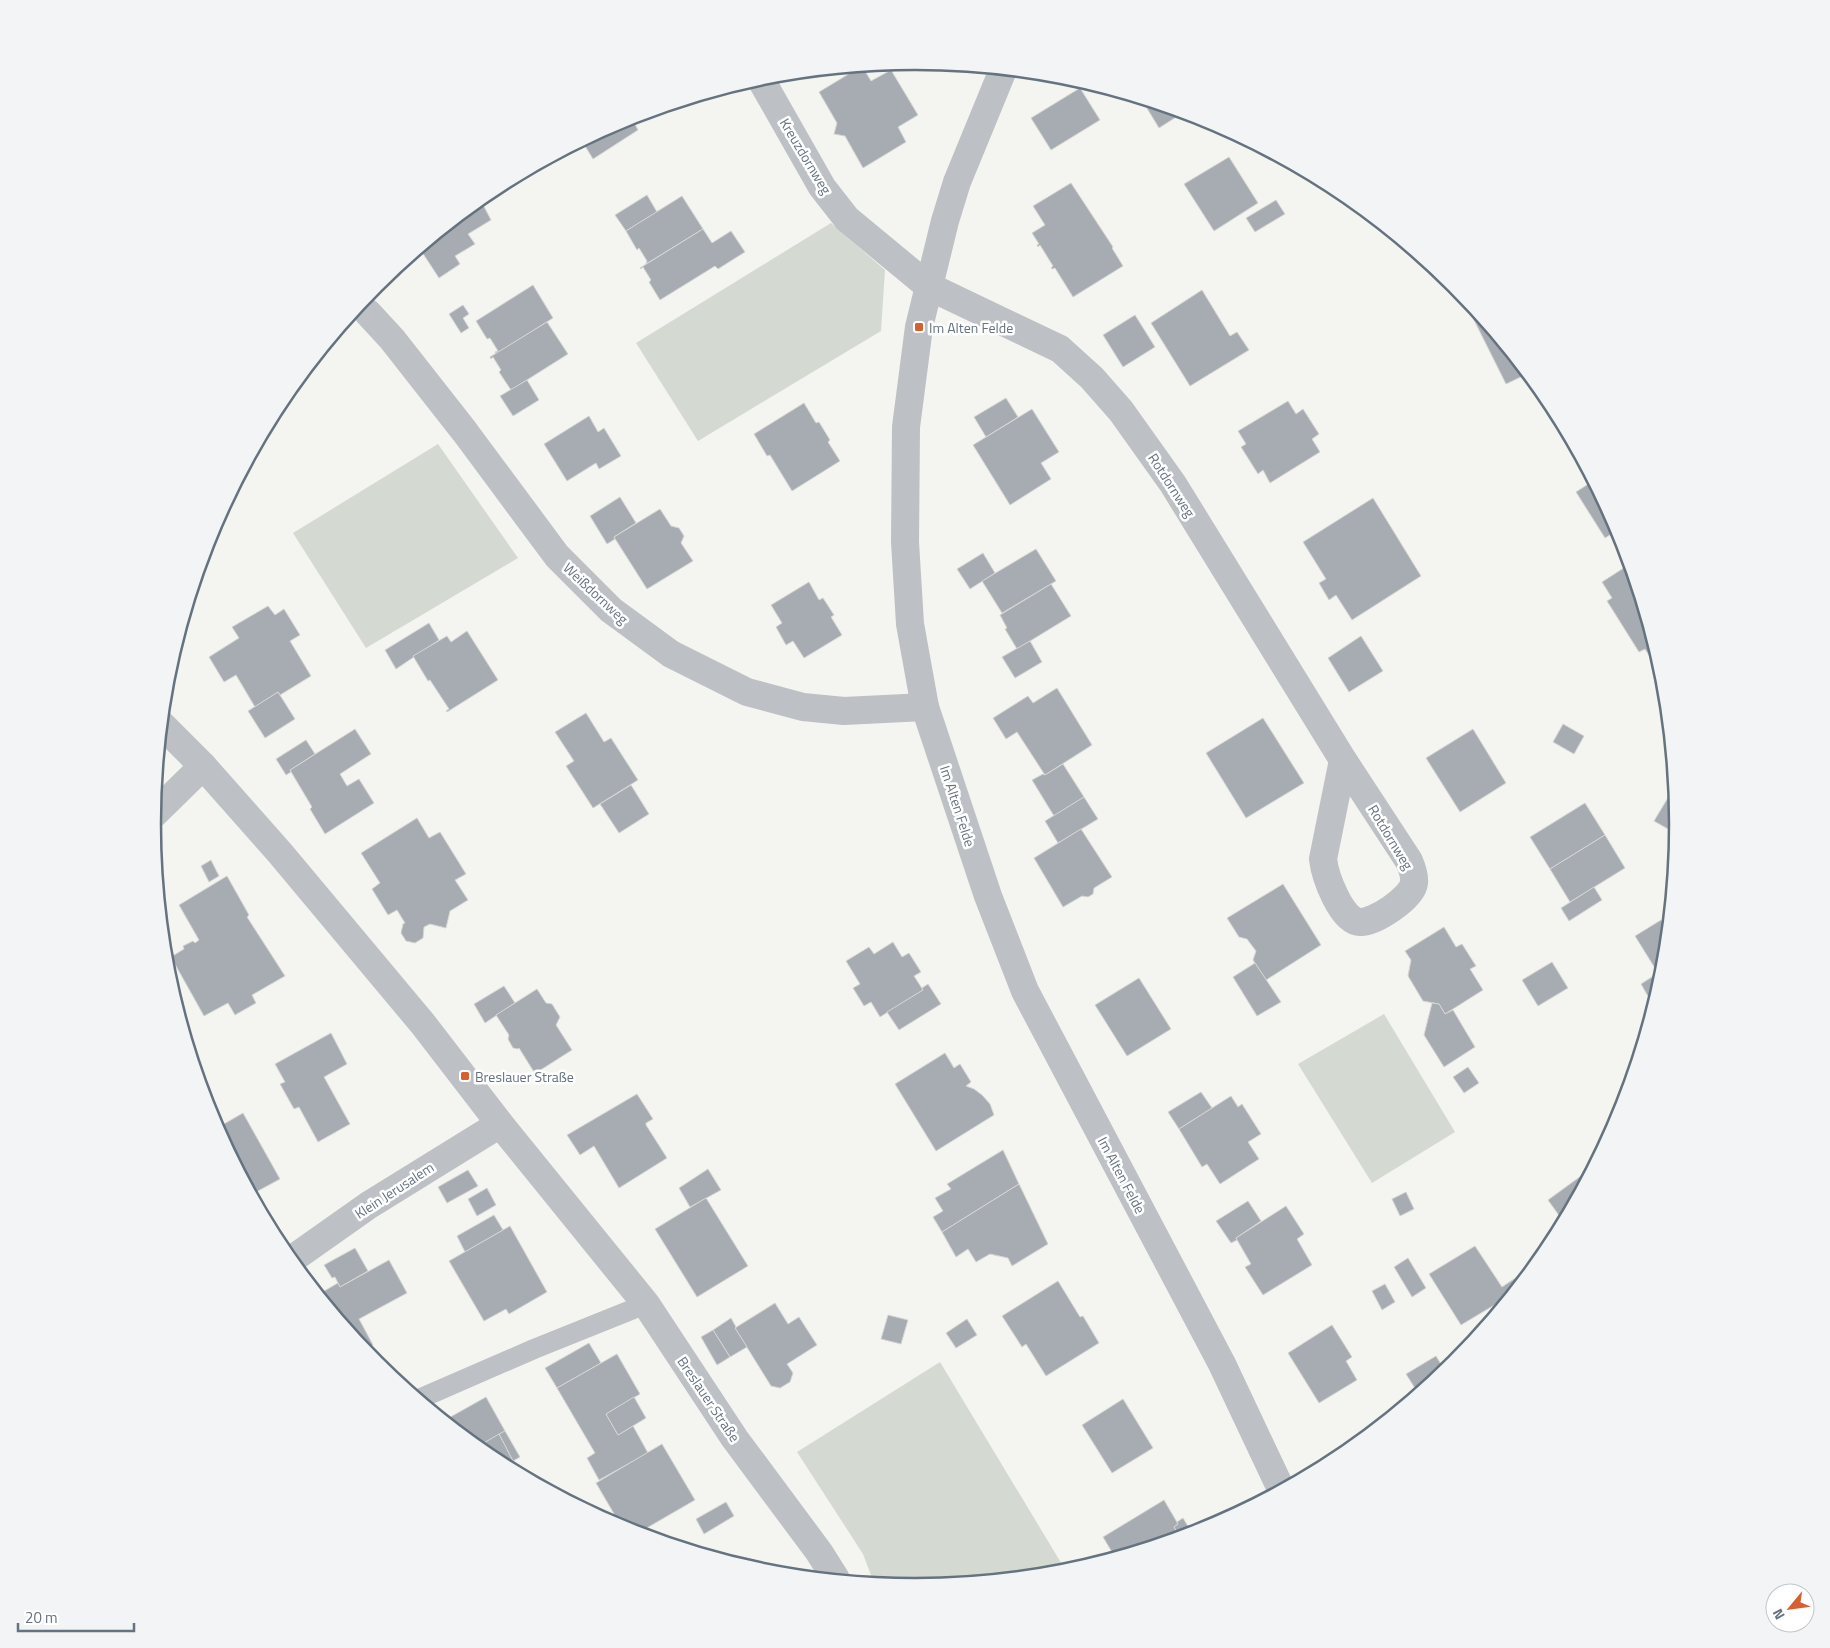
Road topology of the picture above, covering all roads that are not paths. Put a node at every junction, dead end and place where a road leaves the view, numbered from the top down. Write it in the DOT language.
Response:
graph roads {
  1 [pos="1001,75"];
  2 [pos="764,85"];
  3 [pos="928,286"];
  4 [pos="368,313"];
  5 [pos="925,707"];
  6 [pos="167,730"];
  7 [pos="1343,760"];
  8 [pos="204,766"];
  9 [pos="162,807"];
  10 [pos="500,1124"];
  11 [pos="297,1256"];
  12 [pos="646,1304"];
  13 [pos="425,1397"];
  14 [pos="1279,1484"];
  15 [pos="832,1573"];
  1 -- 3 [label="street, Im Alten Felde"];
  2 -- 3 [label="street, Kreuzdornweg"];
  3 -- 5 [label="street, Im Alten Felde"];
  3 -- 7 [label="street, Rotdornweg"];
  4 -- 5 [label="street, Weißdornweg"];
  5 -- 14 [label="street, Im Alten Felde"];
  6 -- 8 [label="street, Breslauer Straße"];
  7 -- 7 [label="street, Rotdornweg"];
  8 -- 9 [label="street"];
  8 -- 10 [label="street, Breslauer Straße"];
  10 -- 11 [label="street, Klein Jerusalem"];
  10 -- 12 [label="street, Breslauer Straße"];
  12 -- 13 [label="lane"];
  12 -- 15 [label="street, Breslauer Straße"];
}
